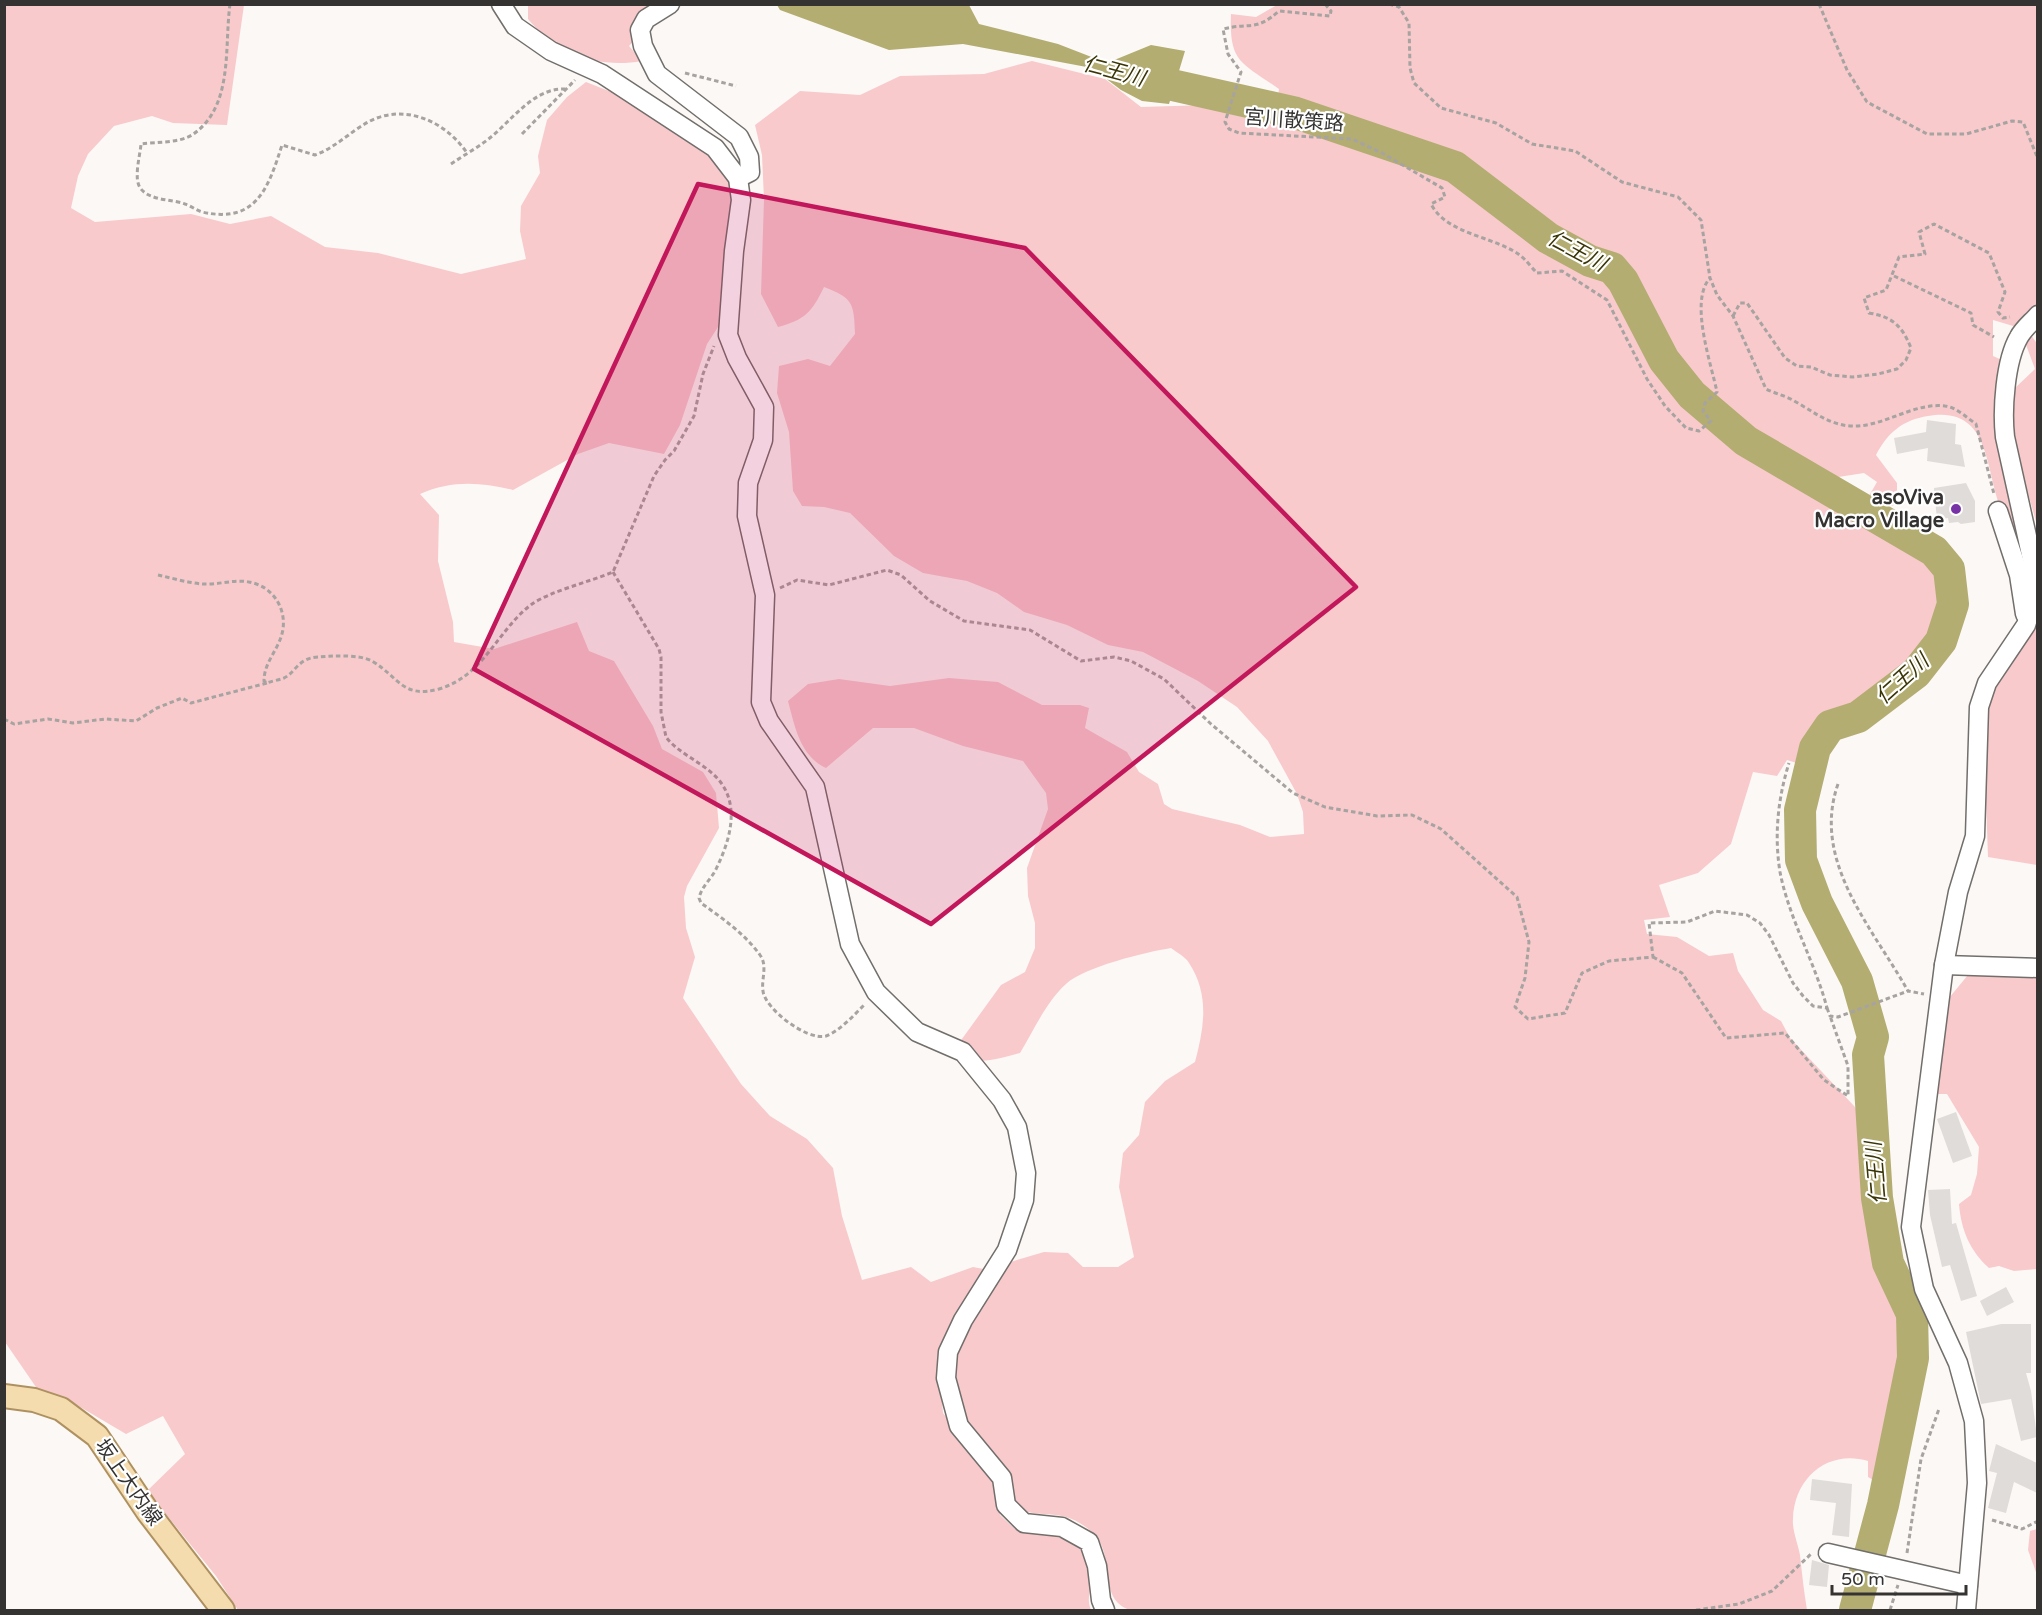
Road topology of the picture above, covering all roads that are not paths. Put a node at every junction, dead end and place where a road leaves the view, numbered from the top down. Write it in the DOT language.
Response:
graph roads {
  1 [pos="501,4"];
  2 [pos="669,4"];
  3 [pos="738,178"];
  4 [pos="2037,315"];
  5 [pos="1998,511"];
  6 [pos="2026,626"];
  7 [pos="1944,965"];
  8 [pos="2037,968"];
  9 [pos="4,1396"];
  10 [pos="1837,1556"];
  11 [pos="1968,1585"];
  12 [pos="223,1611"];
  13 [pos="1105,1611"];
  14 [pos="1966,1611"];
  1 -- 3 [label="street"];
  2 -- 3 [label="street"];
  3 -- 13 [label="street"];
  4 -- 6 [label="street"];
  5 -- 6 [label="street"];
  6 -- 7 [label="street"];
  7 -- 8 [label="street"];
  7 -- 11 [label="street"];
  9 -- 12 [label="main road, 坂上大内線"];
  10 -- 11 [label="street"];
  11 -- 14 [label="street"];
}
